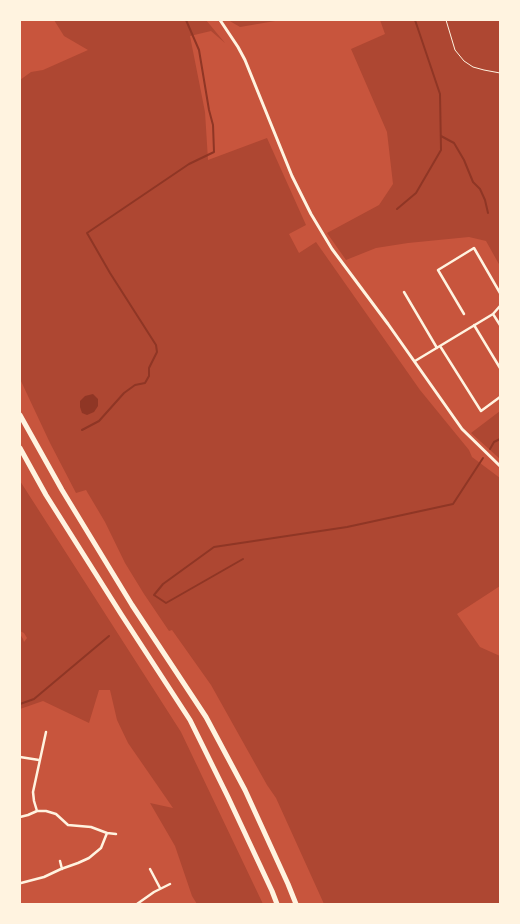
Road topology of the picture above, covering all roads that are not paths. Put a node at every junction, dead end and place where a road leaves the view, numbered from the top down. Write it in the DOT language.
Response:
graph roads {
  1 [pos="220,20"];
  2 [pos="404,292"];
  3 [pos="500,293"];
  4 [pos="500,306"];
  5 [pos="464,314"];
  6 [pos="493,314"];
  7 [pos="474,325"];
  8 [pos="500,325"];
  9 [pos="439,347"];
  10 [pos="415,361"];
  11 [pos="500,368"];
  12 [pos="500,397"];
  13 [pos="20,415"];
  14 [pos="20,448"];
  15 [pos="500,466"];
  16 [pos="46,732"];
  17 [pos="20,757"];
  18 [pos="39,760"];
  19 [pos="37,811"];
  20 [pos="20,817"];
  21 [pos="107,833"];
  22 [pos="116,834"];
  23 [pos="60,860"];
  24 [pos="62,868"];
  25 [pos="150,869"];
  26 [pos="21,883"];
  27 [pos="170,884"];
  28 [pos="160,888"];
  29 [pos="137,904"];
  30 [pos="277,904"];
  31 [pos="296,904"];
  1 -- 10 [label="street"];
  2 -- 9 [label="street"];
  3 -- 5 [label="street"];
  4 -- 6 [label="street"];
  6 -- 7 [label="street"];
  6 -- 8 [label="street"];
  7 -- 9 [label="street"];
  7 -- 11 [label="street"];
  9 -- 10 [label="street"];
  9 -- 12 [label="street"];
  10 -- 15 [label="street"];
  13 -- 31 [label="highway"];
  14 -- 30 [label="highway"];
  16 -- 18 [label="street"];
  17 -- 18 [label="street"];
  18 -- 19 [label="street"];
  19 -- 20 [label="street"];
  19 -- 21 [label="street"];
  21 -- 22 [label="street"];
  21 -- 24 [label="street"];
  23 -- 24 [label="street"];
  24 -- 26 [label="street"];
  25 -- 28 [label="street"];
  27 -- 28 [label="street"];
  28 -- 29 [label="street"];
}
